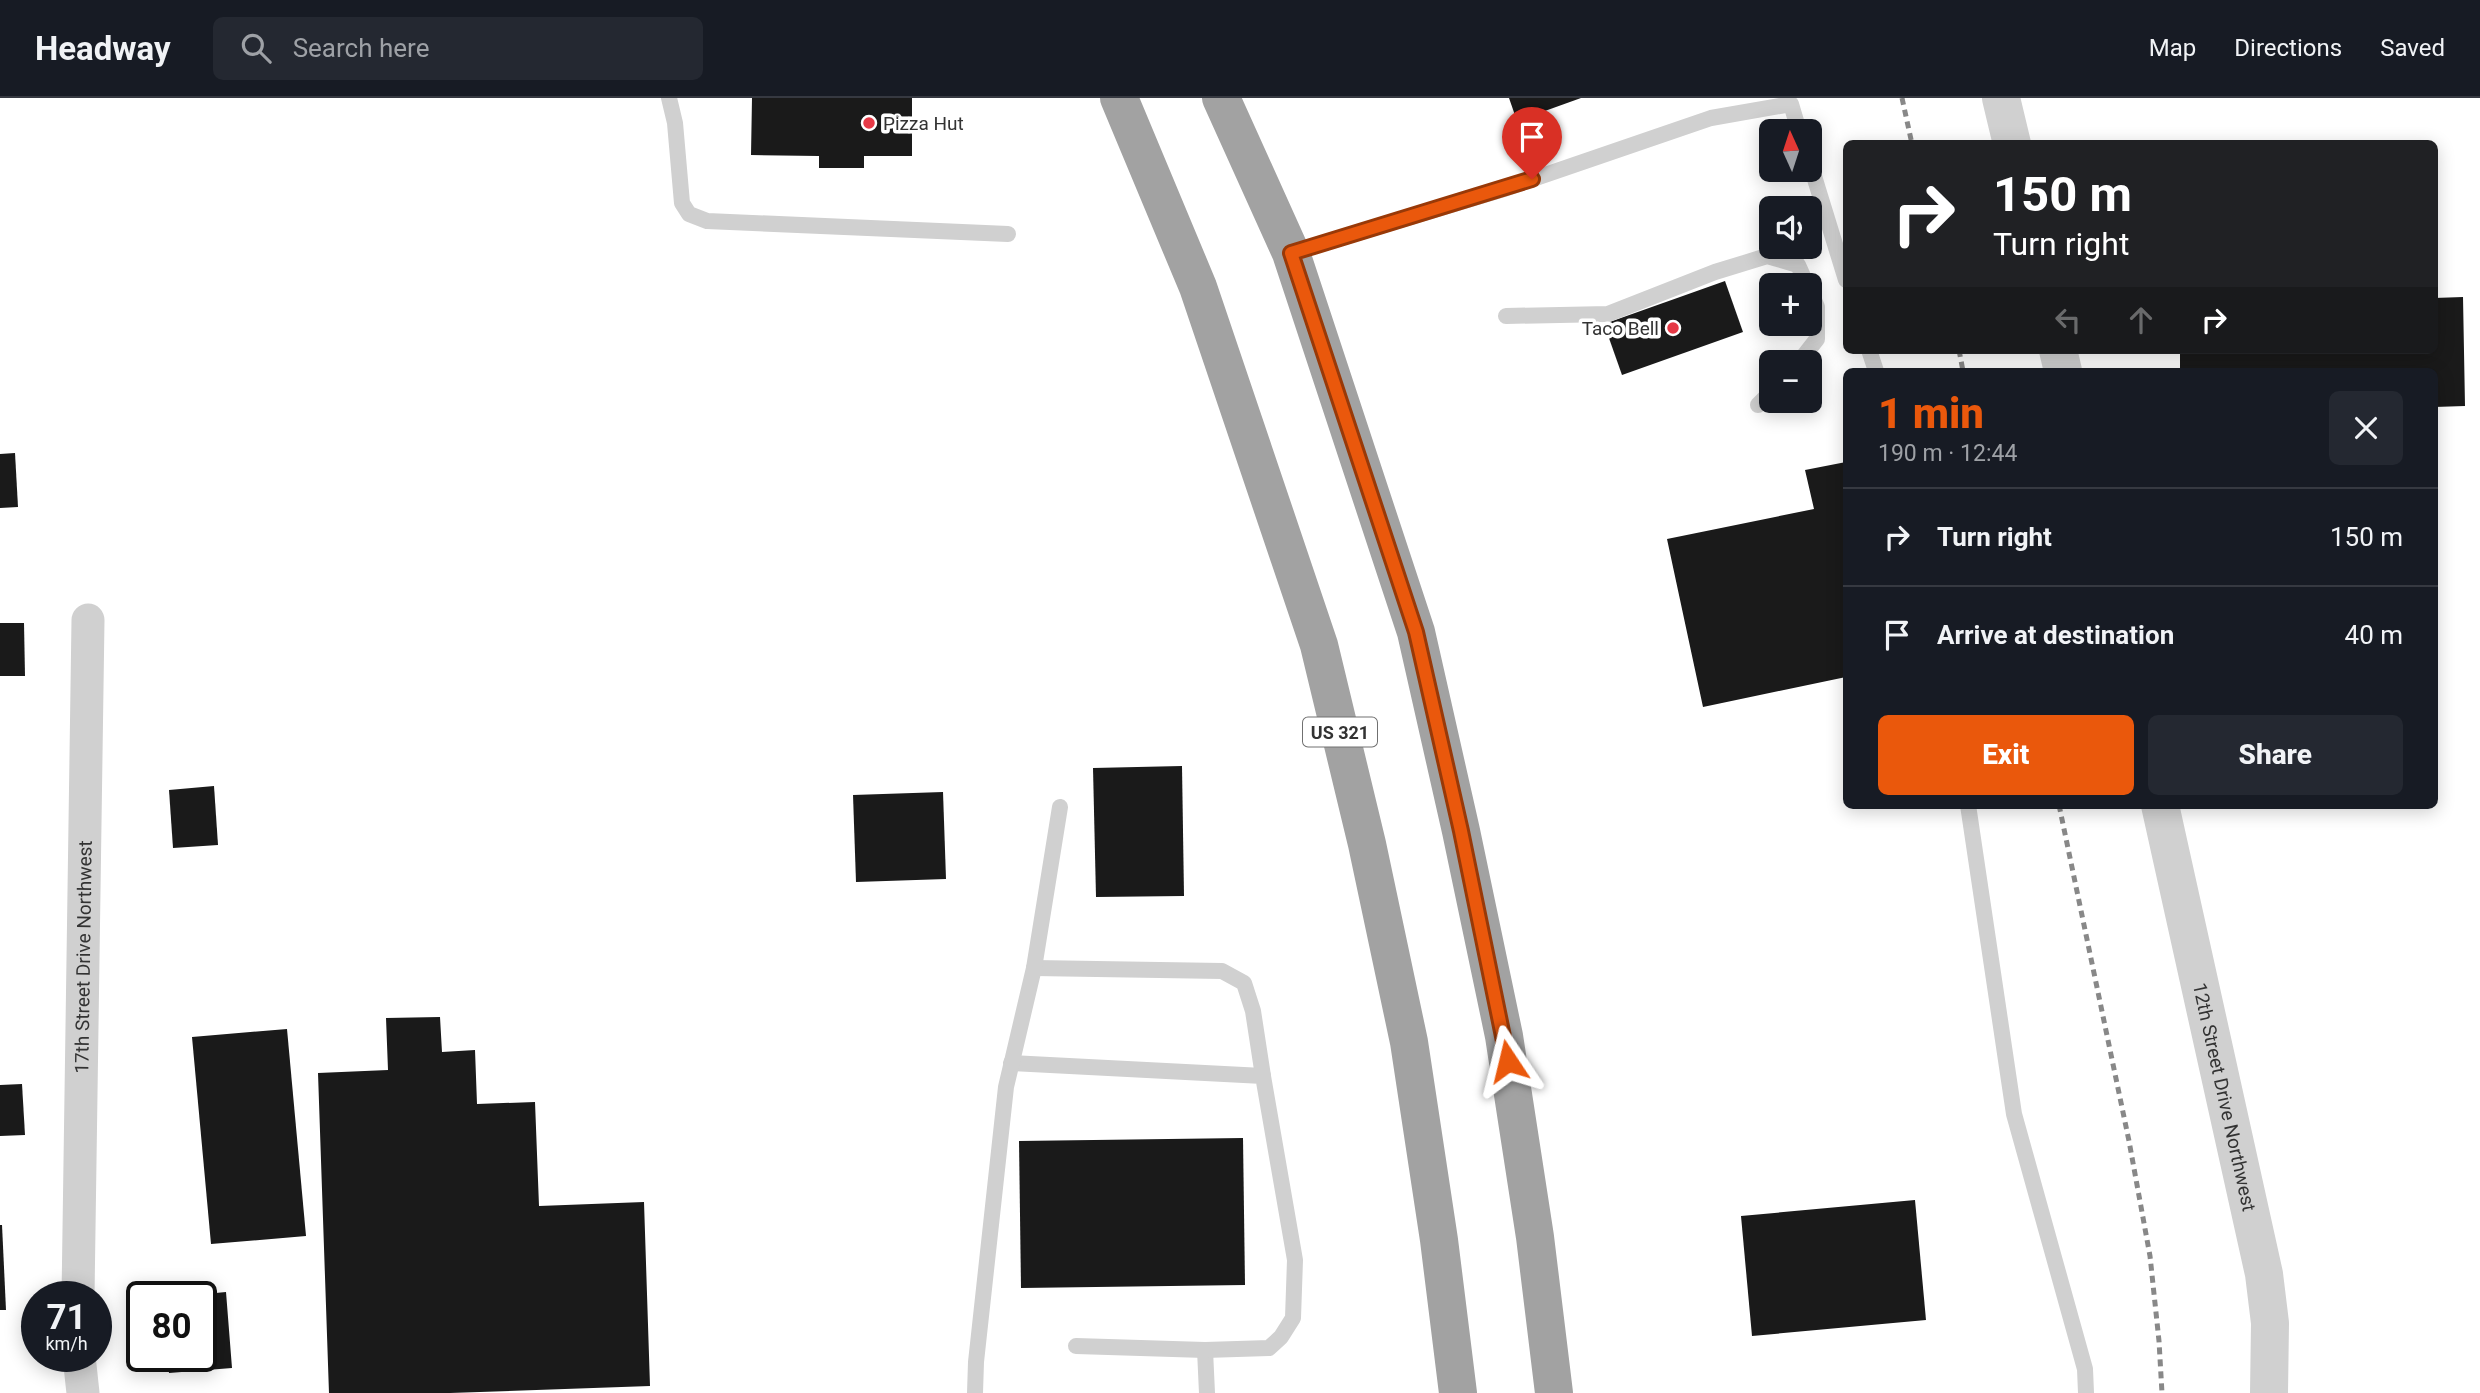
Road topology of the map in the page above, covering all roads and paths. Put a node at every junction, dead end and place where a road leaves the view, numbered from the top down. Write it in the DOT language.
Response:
graph roads {
  1 [pos="669,98"];
  2 [pos="1119,98"];
  3 [pos="1221,98"];
  4 [pos="1243,98"];
  5 [pos="2001,98"];
  6 [pos="1796,119"];
  7 [pos="2011,140"];
  8 [pos="1816,182"];
  9 [pos="1268,202"];
  10 [pos="1008,234"];
  11 [pos="1291,253"];
  12 [pos="1843,270"];
  13 [pos="1802,273"];
  14 [pos="1506,316"];
  15 [pos="88,620"];
  16 [pos="1060,807"];
  17 [pos="1969,809"];
  18 [pos="2161,809"];
  19 [pos="1034,968"];
  20 [pos="1011,1063"];
  21 [pos="1263,1076"];
  22 [pos="78,1281"];
  23 [pos="1076,1346"];
  24 [pos="1205,1350"];
  25 [pos="81,1372"];
  26 [pos="83,1393"];
  27 [pos="975,1393"];
  28 [pos="1207,1393"];
  29 [pos="1458,1393"];
  30 [pos="1554,1393"];
  31 [pos="2086,1393"];
  32 [pos="2269,1393"];
  1 -- 10 [label="lane"];
  2 -- 29 [label="highway, US 321"];
  3 -- 9 [label="highway"];
  4 -- 9 [label="highway"];
  5 -- 7 [label="street"];
  6 -- 11 [label="lane"];
  8 -- 12 [label="lane"];
  9 -- 11 [label="highway"];
  11 -- 30 [label="highway"];
  13 -- 14 [label="lane"];
  15 -- 22 [label="street, 17th Street Drive Northwest"];
  16 -- 19 [label="lane"];
  17 -- 31 [label="lane"];
  18 -- 32 [label="street, 12th Street Drive Northwest"];
  19 -- 20 [label="lane"];
  19 -- 21 [label="lane"];
  20 -- 21 [label="lane"];
  20 -- 27 [label="lane"];
  21 -- 24 [label="lane"];
  23 -- 24 [label="lane"];
  24 -- 28 [label="lane"];
  25 -- 26 [label="street"];
}
